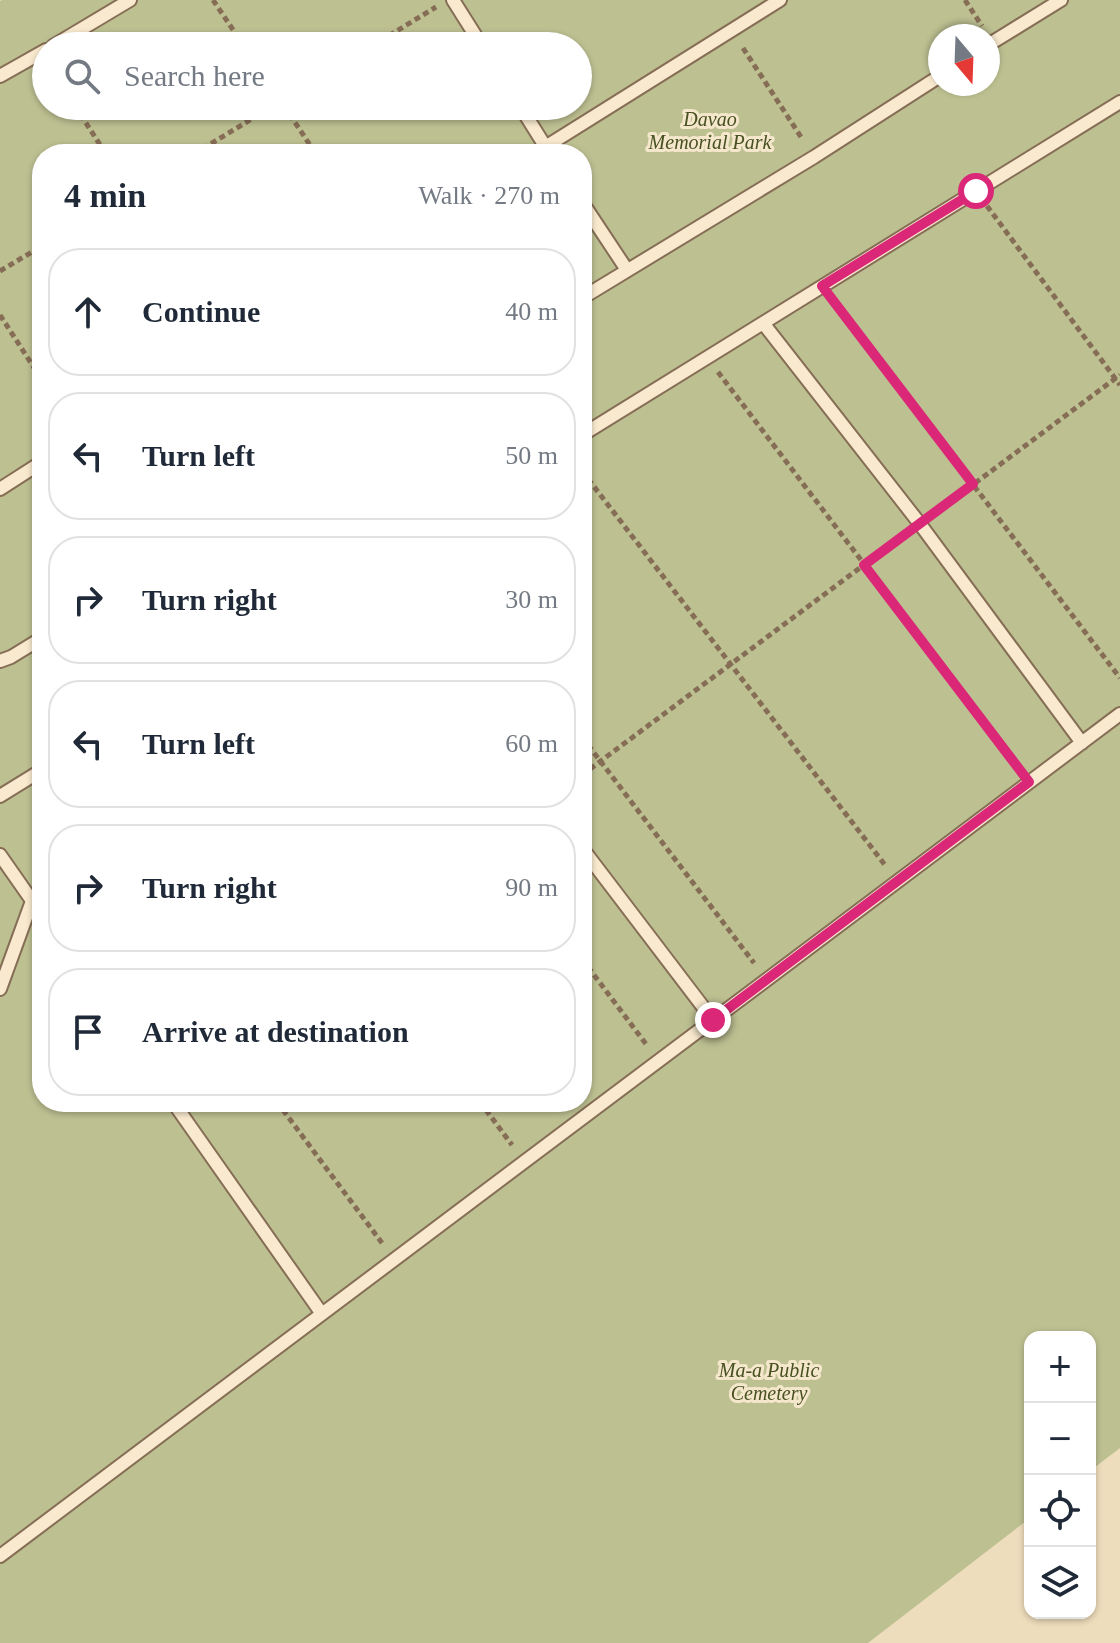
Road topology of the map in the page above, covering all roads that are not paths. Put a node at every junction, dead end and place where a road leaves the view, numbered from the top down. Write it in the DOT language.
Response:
graph roads {
  1 [pos="130,0"];
  2 [pos="450,0"];
  3 [pos="780,0"];
  4 [pos="1061,0"];
  5 [pos="76,32"];
  6 [pos="472,32"];
  7 [pos="1000,38"];
  8 [pos="32,58"];
  9 [pos="0,76"];
  10 [pos="928,84"];
  11 [pos="1120,102"];
  12 [pos="527,120"];
  13 [pos="539,144"];
  14 [pos="555,144"];
  15 [pos="592,217"];
  16 [pos="627,270"];
  17 [pos="592,292"];
  18 [pos="763,323"];
  19 [pos="592,429"];
  20 [pos="32,468"];
  21 [pos="0,489"];
  22 [pos="32,644"];
  23 [pos="0,661"];
  24 [pos="1120,714"];
  25 [pos="1082,743"];
  26 [pos="32,776"];
  27 [pos="0,796"];
  28 [pos="0,855"];
  29 [pos="592,861"];
  30 [pos="32,901"];
  31 [pos="0,989"];
  32 [pos="713,1020"];
  33 [pos="592,1111"];
  34 [pos="180,1112"];
  35 [pos="591,1112"];
  36 [pos="322,1314"];
  37 [pos="0,1556"];
  1 -- 5 [label="lane"];
  2 -- 6 [label="lane"];
  3 -- 14 [label="lane"];
  4 -- 7 [label="lane"];
  8 -- 9 [label="lane"];
  10 -- 16 [label="lane"];
  11 -- 18 [label="lane"];
  12 -- 13 [label="lane"];
  15 -- 16 [label="lane"];
  16 -- 17 [label="lane"];
  18 -- 19 [label="lane"];
  18 -- 25 [label="lane"];
  20 -- 21 [label="lane"];
  22 -- 23 [label="lane"];
  24 -- 25 [label="lane"];
  25 -- 32 [label="lane"];
  26 -- 27 [label="lane"];
  28 -- 30 [label="lane"];
  29 -- 32 [label="lane"];
  30 -- 31 [label="lane"];
  32 -- 33 [label="lane"];
  34 -- 36 [label="lane"];
  35 -- 36 [label="lane"];
  36 -- 37 [label="lane"];
}
